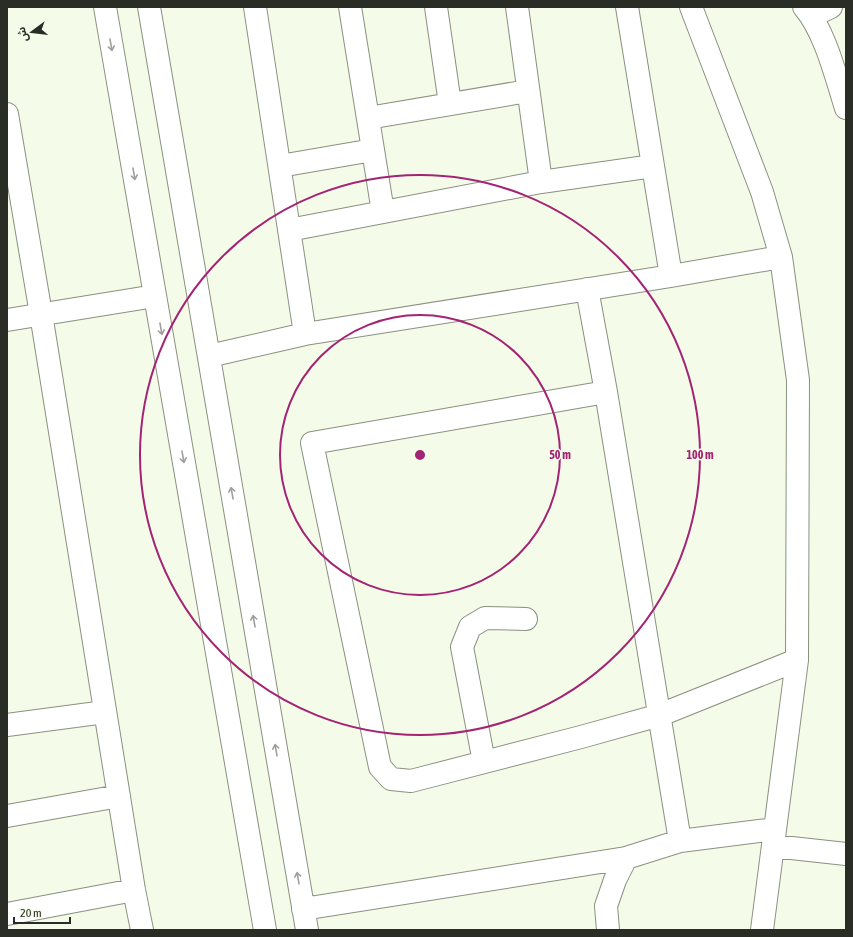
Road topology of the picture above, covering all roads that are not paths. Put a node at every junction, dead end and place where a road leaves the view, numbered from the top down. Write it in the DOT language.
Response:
graph roads {
  1 [pos="105,7"];
  2 [pos="148,7"];
  3 [pos="255,7"];
  4 [pos="350,7"];
  5 [pos="436,7"];
  6 [pos="517,7"];
  7 [pos="627,7"];
  8 [pos="691,7"];
  9 [pos="816,10"];
  10 [pos="528,91"];
  11 [pos="450,104"];
  12 [pos="846,108"];
  13 [pos="7,114"];
  14 [pos="368,118"];
  15 [pos="373,150"];
  16 [pos="280,166"];
  17 [pos="653,166"];
  18 [pos="541,182"];
  19 [pos="383,212"];
  20 [pos="289,230"];
  21 [pos="781,257"];
  22 [pos="671,276"];
  23 [pos="587,289"];
  24 [pos="155,296"];
  25 [pos="41,314"];
  26 [pos="7,320"];
  27 [pos="305,334"];
  28 [pos="209,356"];
  29 [pos="606,392"];
  30 [pos="526,619"];
  31 [pos="797,660"];
  32 [pos="105,712"];
  33 [pos="660,715"];
  34 [pos="7,725"];
  35 [pos="484,762"];
  36 [pos="119,796"];
  37 [pos="7,816"];
  38 [pos="774,838"];
  39 [pos="680,841"];
  40 [pos="846,854"];
  41 [pos="626,858"];
  42 [pos="134,890"];
  43 [pos="19,918"];
  44 [pos="305,920"];
  45 [pos="142,930"];
  46 [pos="265,930"];
  47 [pos="608,930"];
  48 [pos="762,930"];
  1 -- 24 [label="street, one-way"];
  2 -- 28 [label="street"];
  3 -- 16 [label="street"];
  4 -- 14 [label="street"];
  5 -- 11 [label="street"];
  6 -- 10 [label="street"];
  7 -- 17 [label="street"];
  8 -- 21 [label="street"];
  9 -- 12 [label="street"];
  10 -- 11 [label="street"];
  10 -- 18 [label="street"];
  11 -- 14 [label="street"];
  13 -- 25 [label="street"];
  14 -- 15 [label="street"];
  15 -- 16 [label="street"];
  15 -- 19 [label="street"];
  16 -- 20 [label="street"];
  17 -- 18 [label="street"];
  17 -- 22 [label="street"];
  18 -- 19 [label="street"];
  19 -- 20 [label="street"];
  20 -- 27 [label="street"];
  21 -- 22 [label="street"];
  21 -- 31 [label="street"];
  22 -- 23 [label="street"];
  23 -- 27 [label="street"];
  23 -- 29 [label="street"];
  24 -- 25 [label="street"];
  24 -- 46 [label="street, one-way"];
  25 -- 26 [label="street"];
  25 -- 32 [label="street"];
  27 -- 28 [label="street"];
  44 -- 28 [label="street, one-way"];
  29 -- 33 [label="street"];
  29 -- 35 [label="street"];
  30 -- 35 [label="street"];
  31 -- 33 [label="street"];
  31 -- 38 [label="street"];
  32 -- 34 [label="street"];
  32 -- 36 [label="street"];
  33 -- 35 [label="street"];
  33 -- 39 [label="street"];
  36 -- 37 [label="street"];
  36 -- 42 [label="street"];
  38 -- 39 [label="street"];
  38 -- 40 [label="street"];
  38 -- 48 [label="street"];
  39 -- 41 [label="street"];
  41 -- 44 [label="street"];
  41 -- 47 [label="street"];
  42 -- 43 [label="street"];
  42 -- 45 [label="street"];
}
